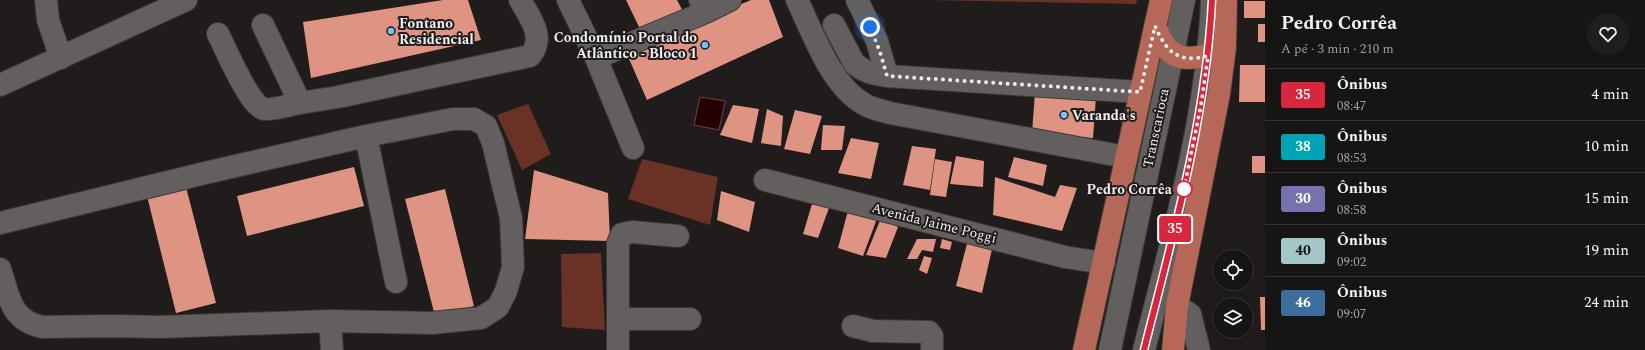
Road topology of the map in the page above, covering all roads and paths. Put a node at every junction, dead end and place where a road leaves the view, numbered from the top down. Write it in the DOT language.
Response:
graph roads {
  1 [pos="46,0"];
  2 [pos="186,0"];
  3 [pos="520,0"];
  4 [pos="568,0"];
  5 [pos="730,0"];
  6 [pos="797,0"];
  7 [pos="857,0"];
  8 [pos="1161,0"];
  9 [pos="1184,0"];
  10 [pos="1212,0"];
  11 [pos="1226,0"];
  12 [pos="703,6"];
  13 [pos="263,25"];
  14 [pos="834,25"];
  15 [pos="1155,26"];
  16 [pos="218,34"];
  17 [pos="1217,52"];
  18 [pos="1172,53"];
  19 [pos="61,58"];
  20 [pos="596,58"];
  21 [pos="887,76"];
  22 [pos="0,85"];
  23 [pos="1140,92"];
  24 [pos="300,103"];
  25 [pos="366,136"];
  26 [pos="633,148"];
  27 [pos="1126,157"];
  28 [pos="765,180"];
  29 [pos="0,223"];
  30 [pos="678,236"];
  31 [pos="1104,263"];
  32 [pos="0,269"];
  33 [pos="396,282"];
  34 [pos="1177,306"];
  35 [pos="618,319"];
  36 [pos="690,319"];
  37 [pos="330,321"];
  38 [pos="853,326"];
  39 [pos="332,350"];
  40 [pos="618,350"];
  41 [pos="932,350"];
  42 [pos="1084,350"];
  43 [pos="1110,350"];
  44 [pos="1144,350"];
  45 [pos="1173,350"];
  46 [pos="1199,350"];
  1 -- 19 [label="street"];
  2 -- 19 [label="street"];
  3 -- 24 [label="street"];
  4 -- 20 [label="street"];
  5 -- 12 [label="street"];
  6 -- 27 [label="street"];
  7 -- 21 [label="street"];
  8 -- 15 [label="main road"];
  9 -- 18 [label="street, Transcarioca"];
  10 -- 17 [label="street"];
  11 -- 17 [label="main road"];
  12 -- 20 [label="street"];
  13 -- 24 [label="street"];
  14 -- 21 [label="street"];
  15 -- 18 [label="main road"];
  15 -- 23 [label="main road"];
  16 -- 24 [label="street"];
  17 -- 18 [label="main road"];
  17 -- 34 [label="main road"];
  17 -- 44 [label="street"];
  18 -- 43 [label="street, Transcarioca"];
  19 -- 22 [label="street"];
  20 -- 26 [label="street"];
  21 -- 23 [label="street"];
  23 -- 27 [label="main road"];
  25 -- 29 [label="street"];
  25 -- 33 [label="street"];
  25 -- 37 [label="street"];
  27 -- 31 [label="main road"];
  28 -- 31 [label="street, Avenida Jaime Poggi"];
  30 -- 35 [label="street"];
  31 -- 42 [label="main road"];
  32 -- 37 [label="street"];
  34 -- 45 [label="main road"];
  34 -- 46 [label="street"];
  35 -- 36 [label="street"];
  35 -- 40 [label="street"];
  37 -- 39 [label="street"];
  38 -- 41 [label="street"];
}
